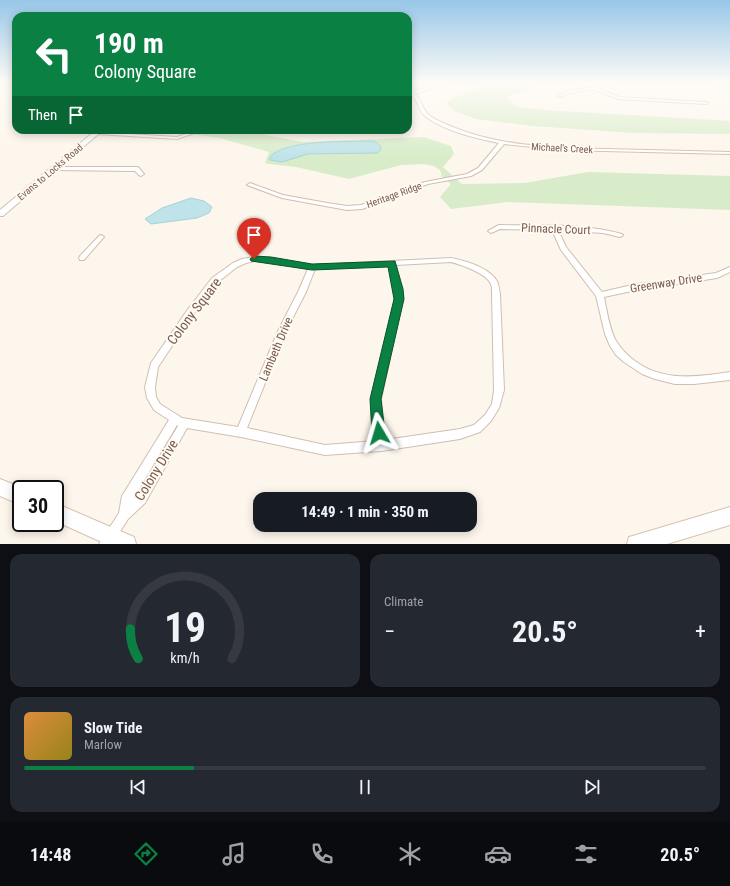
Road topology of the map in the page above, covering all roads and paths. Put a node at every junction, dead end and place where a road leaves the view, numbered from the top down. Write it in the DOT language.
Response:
graph roads {
  1 [pos="422,108"];
  2 [pos="96,134"];
  3 [pos="132,134"];
  4 [pos="190,134"];
  5 [pos="503,142"];
  6 [pos="730,153"];
  7 [pos="55,169"];
  8 [pos="141,174"];
  9 [pos="250,185"];
  10 [pos="0,214"];
  11 [pos="554,228"];
  12 [pos="491,231"];
  13 [pos="620,235"];
  14 [pos="101,237"];
  15 [pos="82,258"];
  16 [pos="392,264"];
  17 [pos="312,267"];
  18 [pos="730,269"];
  19 [pos="600,295"];
  20 [pos="730,376"];
  21 [pos="180,421"];
  22 [pos="241,432"];
  23 [pos="381,446"];
  24 [pos="0,487"];
  25 [pos="12,492"];
  26 [pos="730,516"];
  27 [pos="64,517"];
  28 [pos="107,540"];
  29 [pos="127,544"];
  30 [pos="636,544"];
  1 -- 5 [label="street, Michael's Creek"];
  2 -- 7 [label="street, Evans to Locks Road"];
  3 -- 4 [label="street"];
  5 -- 6 [label="street, Michael's Creek"];
  5 -- 9 [label="street, Heritage Ridge"];
  7 -- 8 [label="street"];
  7 -- 10 [label="street, Evans to Locks Road"];
  11 -- 12 [label="street, Pinnacle Court"];
  11 -- 13 [label="street, Pinnacle Court"];
  11 -- 19 [label="street"];
  14 -- 15 [label="street"];
  16 -- 17 [label="street, Colony Square"];
  16 -- 23 [label="street"];
  16 -- 23 [label="street, Colony Square"];
  17 -- 21 [label="street, Colony Square"];
  17 -- 22 [label="street, Lambeth Drive"];
  18 -- 19 [label="street, Greenway Drive"];
  19 -- 20 [label="street"];
  21 -- 22 [label="street, Colony Square"];
  21 -- 28 [label="street, Colony Drive"];
  22 -- 23 [label="street, Colony Square"];
  24 -- 25 [label="main road"];
  26 -- 30 [label="main road"];
  27 -- 28 [label="main road"];
  28 -- 29 [label="main road"];
}
